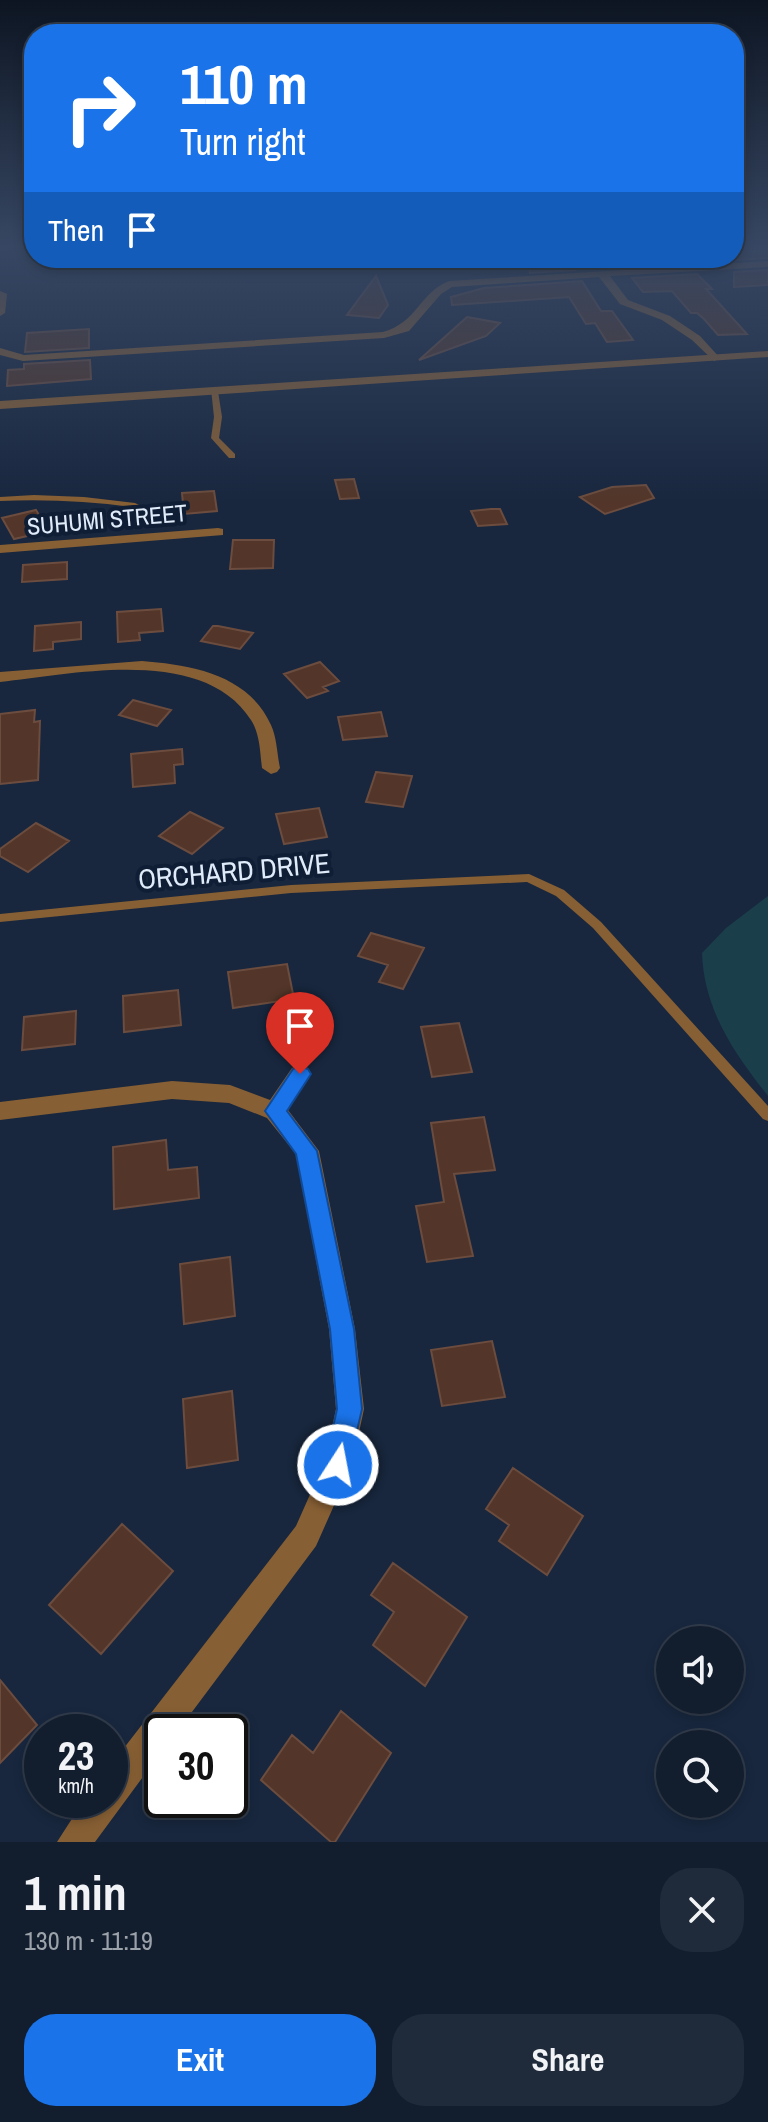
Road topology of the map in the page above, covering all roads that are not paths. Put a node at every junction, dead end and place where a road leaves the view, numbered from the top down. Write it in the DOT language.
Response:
graph roads {
  1 [pos="398,331"];
  2 [pos="683,331"];
  3 [pos="0,351"];
  4 [pos="768,354"];
  5 [pos="714,358"];
  6 [pos="694,359"];
  7 [pos="214,391"];
  8 [pos="0,405"];
  9 [pos="232,456"];
  10 [pos="0,499"];
  11 [pos="139,517"];
  12 [pos="218,532"];
  13 [pos="0,549"];
  14 [pos="0,677"];
  15 [pos="271,768"];
  16 [pos="0,918"];
  17 [pos="300,1074"];
  18 [pos="0,1111"];
  19 [pos="275,1111"];
  20 [pos="768,1115"];
  21 [pos="128,1769"];
  22 [pos="92,1818"];
  23 [pos="74,1842"];
  1 -- 3 [label="street"];
  2 -- 5 [label="street"];
  2 -- 6 [label="street"];
  4 -- 5 [label="street"];
  5 -- 6 [label="street"];
  6 -- 7 [label="street"];
  7 -- 8 [label="street"];
  7 -- 9 [label="lane"];
  10 -- 11 [label="lane"];
  12 -- 13 [label="street, SUHUMI STREET"];
  14 -- 15 [label="street"];
  16 -- 20 [label="lane, ORCHARD DRIVE"];
  17 -- 19 [label="street"];
  18 -- 19 [label="street"];
  19 -- 21 [label="street"];
  22 -- 23 [label="street"];
}
